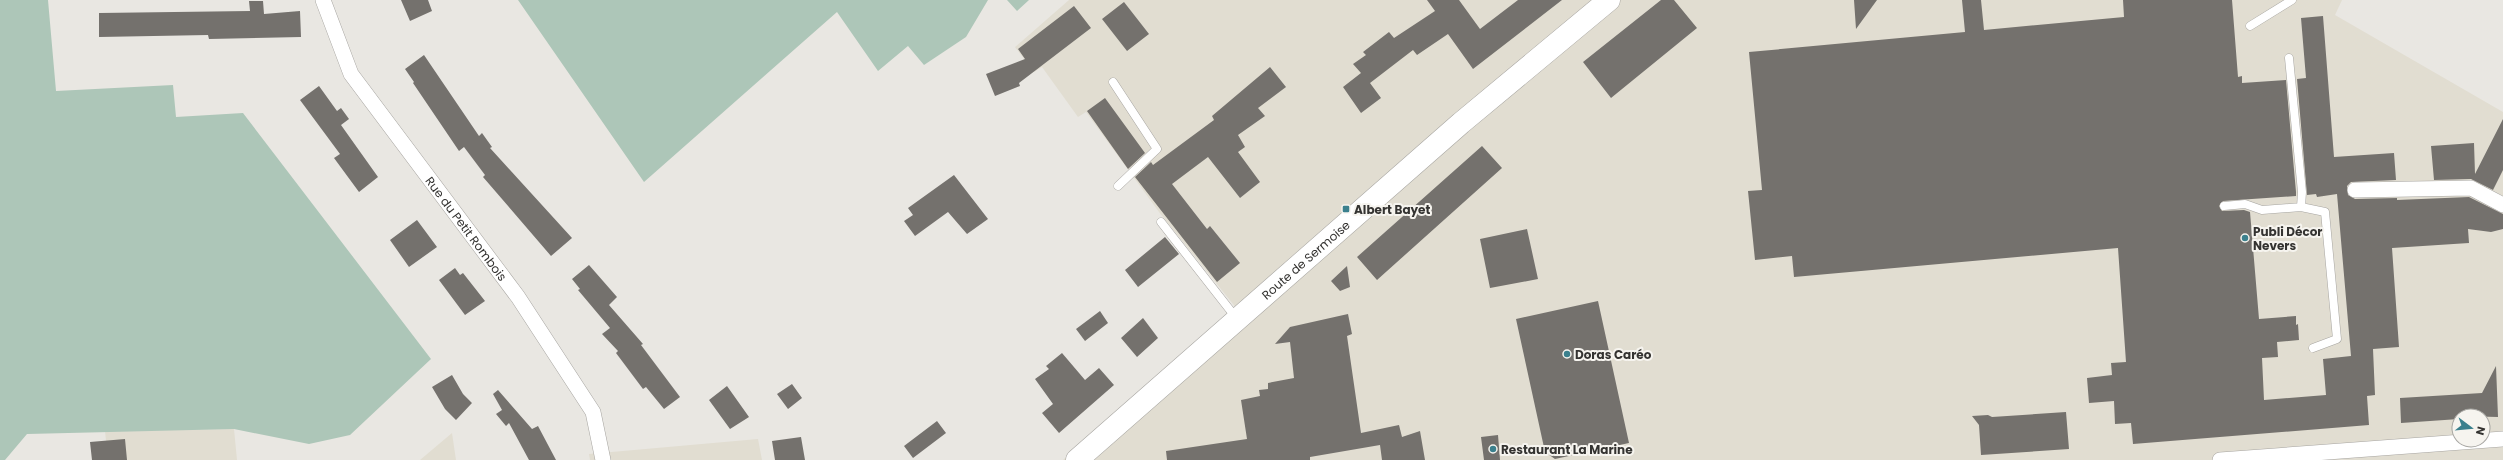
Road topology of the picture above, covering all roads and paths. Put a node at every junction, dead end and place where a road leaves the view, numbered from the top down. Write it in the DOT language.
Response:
graph roads {
  1 [pos="323,0"];
  2 [pos="1609,0"];
  3 [pos="2292,0"];
  4 [pos="2250,26"];
  5 [pos="2289,58"];
  6 [pos="1113,82"];
  7 [pos="1118,186"];
  8 [pos="2355,190"];
  9 [pos="2503,205"];
  10 [pos="2224,206"];
  11 [pos="2301,207"];
  12 [pos="1161,222"];
  13 [pos="1238,319"];
  14 [pos="2313,348"];
  15 [pos="2503,439"];
  16 [pos="603,460"];
  17 [pos="1077,460"];
  18 [pos="2220,460"];
  1 -- 16 [label="street, Rue du Petit Rombois"];
  2 -- 13 [label="main road, Route de Sermoise"];
  3 -- 4 [label="lane"];
  5 -- 11 [label="lane"];
  6 -- 7 [label="lane"];
  8 -- 9 [label="street"];
  10 -- 11 [label="lane"];
  11 -- 14 [label="lane"];
  12 -- 13 [label="lane"];
  13 -- 17 [label="main road, Route de Sermoise"];
  15 -- 18 [label="street"];
}
